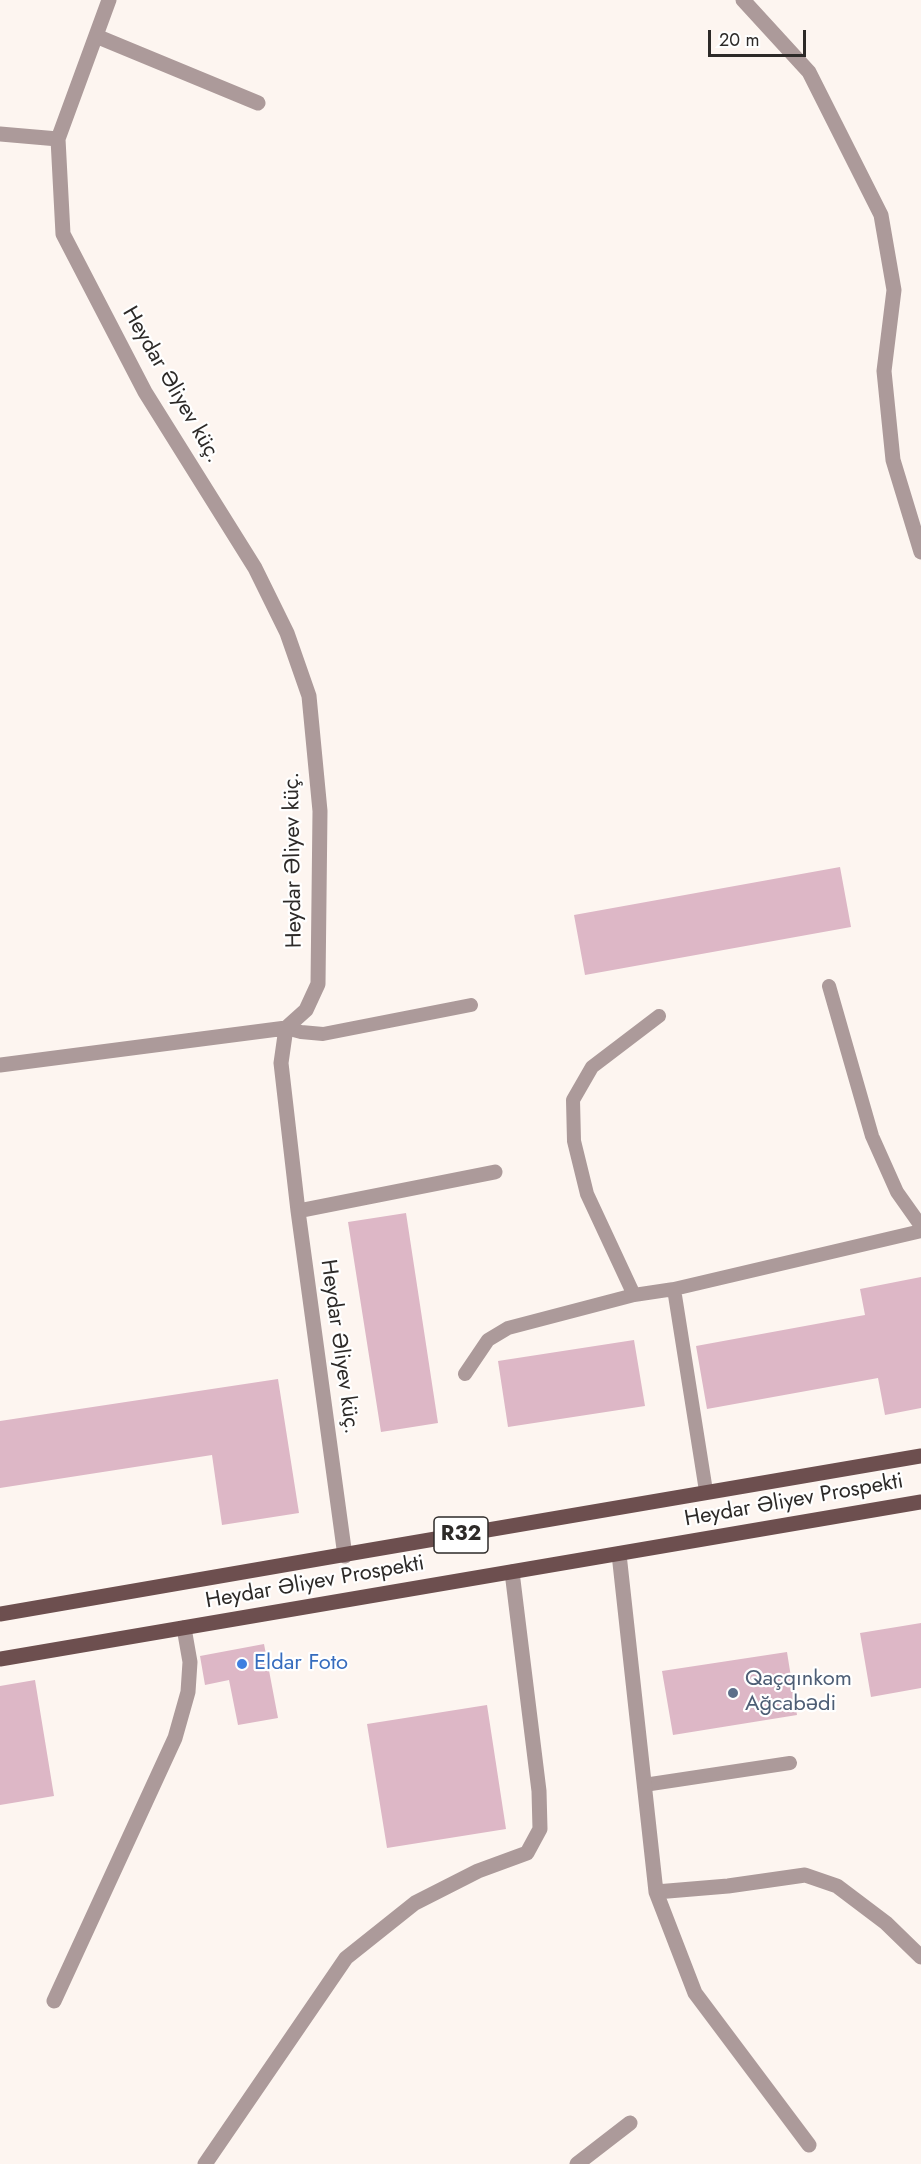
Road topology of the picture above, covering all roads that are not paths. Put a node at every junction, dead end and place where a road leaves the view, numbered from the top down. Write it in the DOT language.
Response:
graph roads {
  1 [pos="109,0"];
  2 [pos="743,0"];
  3 [pos="96,36"];
  4 [pos="258,103"];
  5 [pos="0,134"];
  6 [pos="58,139"];
  7 [pos="921,552"];
  8 [pos="829,986"];
  9 [pos="471,1005"];
  10 [pos="659,1016"];
  11 [pos="286,1028"];
  12 [pos="0,1065"];
  13 [pos="495,1172"];
  14 [pos="298,1211"];
  15 [pos="921,1226"];
  16 [pos="921,1231"];
  17 [pos="674,1289"];
  18 [pos="634,1295"];
  19 [pos="465,1374"];
  20 [pos="921,1456"];
  21 [pos="706,1491"];
  22 [pos="921,1502"];
  23 [pos="619,1554"];
  24 [pos="345,1556"];
  25 [pos="512,1572"];
  26 [pos="0,1614"];
  27 [pos="184,1628"];
  28 [pos="0,1659"];
  29 [pos="789,1763"];
  30 [pos="644,1785"];
  31 [pos="656,1892"];
  32 [pos="921,1957"];
  33 [pos="54,2001"];
  34 [pos="630,2123"];
  35 [pos="809,2145"];
  36 [pos="205,2164"];
  37 [pos="577,2164"];
  1 -- 3 [label="street, Heydar Əliyev küç."];
  2 -- 7 [label="street"];
  3 -- 4 [label="street"];
  3 -- 6 [label="street, Heydar Əliyev küç."];
  5 -- 6 [label="street"];
  6 -- 11 [label="street, Heydar Əliyev küç."];
  8 -- 15 [label="lane"];
  9 -- 11 [label="lane"];
  10 -- 18 [label="lane"];
  11 -- 12 [label="street"];
  11 -- 14 [label="street, Heydar Əliyev küç."];
  13 -- 14 [label="street"];
  14 -- 24 [label="street, Heydar Əliyev küç."];
  16 -- 17 [label="lane"];
  17 -- 18 [label="lane"];
  17 -- 21 [label="lane"];
  18 -- 19 [label="lane"];
  20 -- 21 [label="main road, R32"];
  21 -- 24 [label="main road, R32"];
  22 -- 23 [label="main road, Heydar Əliyev Prospekti / R32"];
  23 -- 25 [label="main road, Heydar Əliyev Prospekti / R32"];
  23 -- 30 [label="street"];
  24 -- 26 [label="main road, R32"];
  25 -- 27 [label="main road, Heydar Əliyev Prospekti / R32"];
  25 -- 36 [label="street"];
  27 -- 28 [label="main road, Heydar Əliyev Prospekti / R32"];
  27 -- 33 [label="street"];
  29 -- 30 [label="lane"];
  30 -- 31 [label="street"];
  31 -- 32 [label="street"];
  31 -- 35 [label="street"];
  34 -- 37 [label="street"];
}
